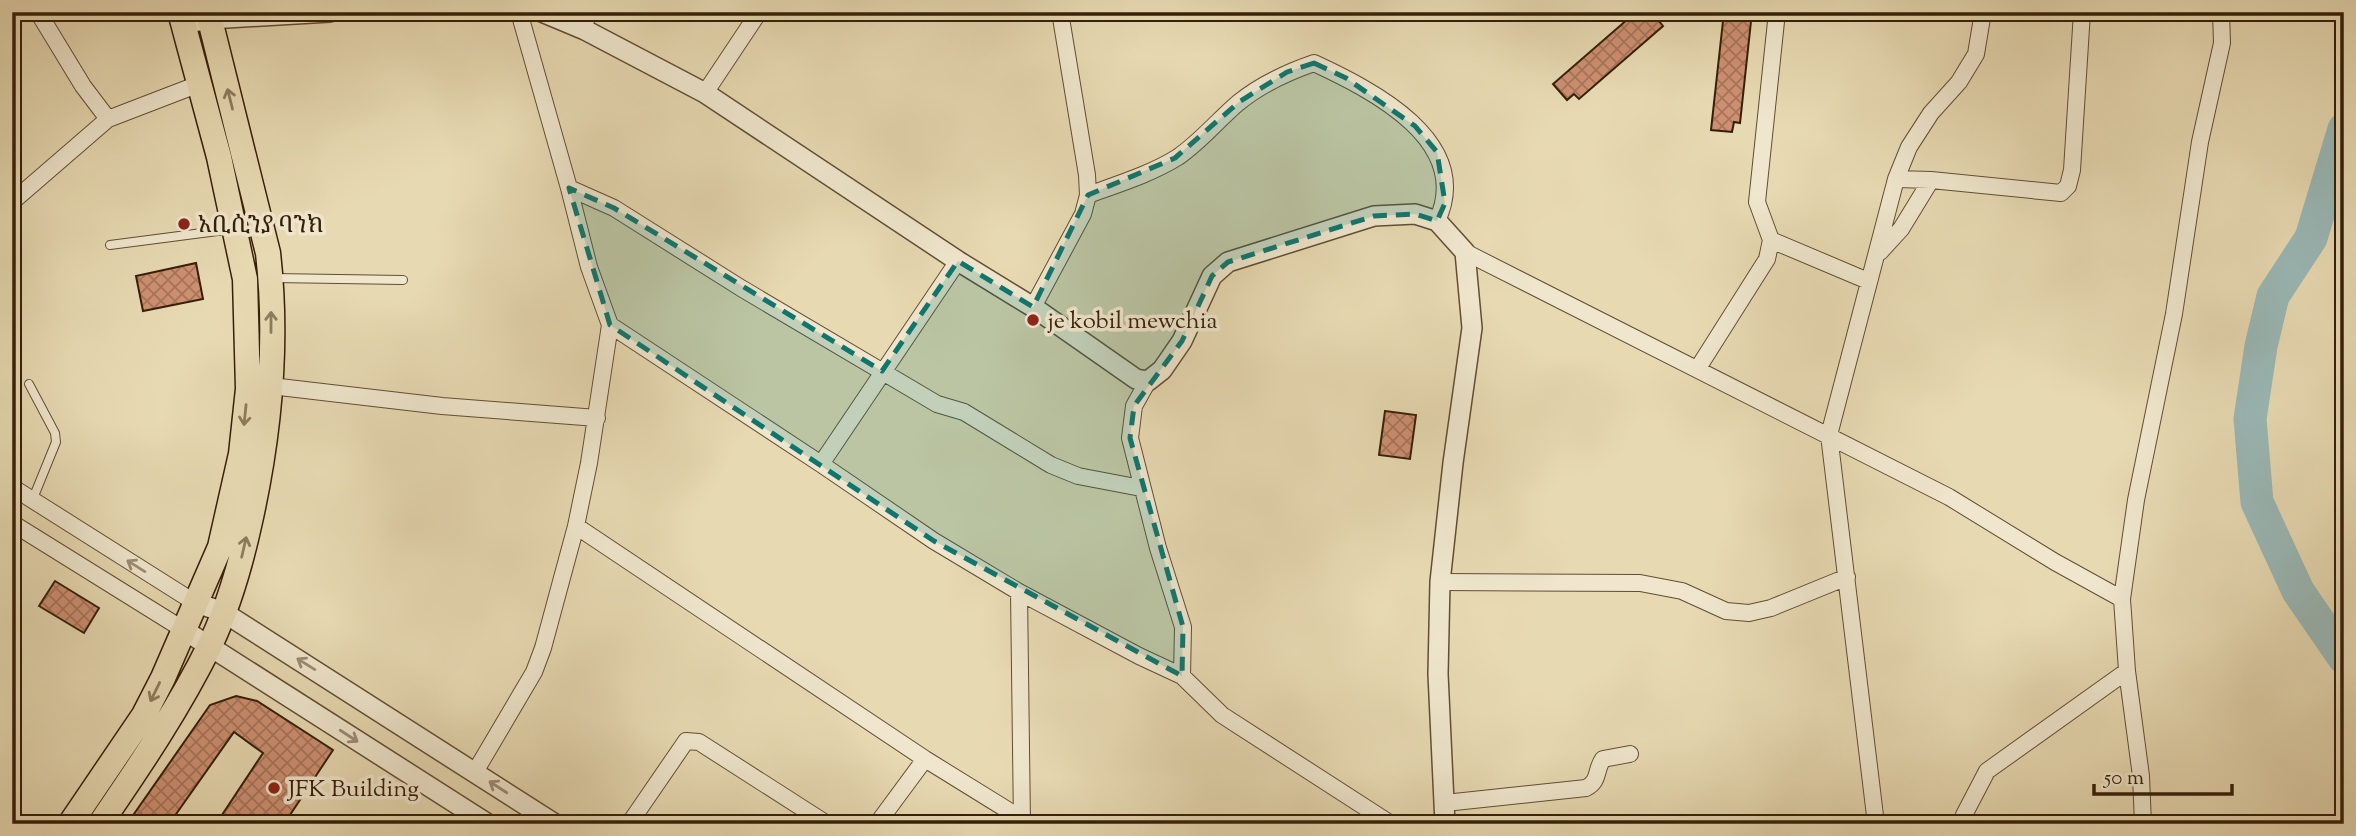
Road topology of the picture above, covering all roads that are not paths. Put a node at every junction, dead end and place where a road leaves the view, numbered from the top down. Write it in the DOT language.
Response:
graph roads {
  1 [pos="38,12"];
  2 [pos="330,12"];
  3 [pos="519,12"];
  4 [pos="542,12"];
  5 [pos="595,12"];
  6 [pos="759,12"];
  7 [pos="1777,12"];
  8 [pos="1983,12"];
  9 [pos="2082,12"];
  10 [pos="2221,12"];
  11 [pos="2232,12"];
  12 [pos="1062,13"];
  13 [pos="209,16"];
  14 [pos="181,18"];
  15 [pos="585,30"];
  16 [pos="2222,43"];
  17 [pos="199,84"];
  18 [pos="705,93"];
  19 [pos="108,119"];
  20 [pos="1896,179"];
  21 [pos="1931,180"];
  22 [pos="569,188"];
  23 [pos="1088,194"];
  24 [pos="12,202"];
  25 [pos="1437,220"];
  26 [pos="236,228"];
  27 [pos="1771,240"];
  28 [pos="110,245"];
  29 [pos="1465,252"];
  30 [pos="1877,255"];
  31 [pos="958,261"];
  32 [pos="271,278"];
  33 [pos="403,280"];
  34 [pos="1868,281"];
  35 [pos="1033,307"];
  36 [pos="610,325"];
  37 [pos="1698,368"];
  38 [pos="881,371"];
  39 [pos="1148,381"];
  40 [pos="29,384"];
  41 [pos="271,386"];
  42 [pos="597,418"];
  43 [pos="1829,435"];
  44 [pos="821,464"];
  45 [pos="12,487"];
  46 [pos="1141,488"];
  47 [pos="33,501"];
  48 [pos="12,523"];
  49 [pos="576,526"];
  50 [pos="1847,577"];
  51 [pos="1440,582"];
  52 [pos="1019,592"];
  53 [pos="2122,598"];
  54 [pos="194,603"];
  55 [pos="223,612"];
  56 [pos="184,630"];
  57 [pos="209,646"];
  58 [pos="2126,671"];
  59 [pos="1182,676"];
  60 [pos="1630,754"];
  61 [pos="925,759"];
  62 [pos="475,772"];
  63 [pos="1445,803"];
  64 [pos="1022,821"];
  65 [pos="70,824"];
  66 [pos="100,824"];
  67 [pos="488,824"];
  68 [pos="555,824"];
  69 [pos="629,824"];
  70 [pos="827,824"];
  71 [pos="877,824"];
  72 [pos="1391,824"];
  73 [pos="1445,824"];
  74 [pos="1876,824"];
  75 [pos="1963,824"];
  76 [pos="2144,824"];
  1 -- 19 [label="street"];
  2 -- 13 [label="street"];
  3 -- 22 [label="street"];
  4 -- 15 [label="street"];
  5 -- 15 [label="lane"];
  6 -- 18 [label="street"];
  7 -- 27 [label="street"];
  8 -- 20 [label="street"];
  9 -- 21 [label="street"];
  10 -- 16 [label="street"];
  11 -- 16 [label="street"];
  12 -- 23 [label="street"];
  13 -- 14 [label="street"];
  32 -- 13 [label="main road, one-way"];
  14 -- 17 [label="main road"];
  15 -- 18 [label="street"];
  16 -- 53 [label="street"];
  17 -- 19 [label="street"];
  17 -- 26 [label="main road"];
  18 -- 31 [label="street"];
  19 -- 24 [label="street"];
  20 -- 21 [label="street"];
  20 -- 30 [label="street"];
  21 -- 30 [label="street"];
  22 -- 36 [label="street"];
  22 -- 38 [label="street"];
  23 -- 25 [label="street"];
  23 -- 35 [label="street"];
  25 -- 29 [label="street"];
  25 -- 39 [label="street"];
  26 -- 28 [label="lane"];
  26 -- 54 [label="main road, one-way"];
  27 -- 34 [label="street"];
  27 -- 37 [label="street"];
  29 -- 37 [label="street"];
  29 -- 51 [label="street"];
  30 -- 34 [label="street"];
  31 -- 35 [label="street"];
  31 -- 38 [label="street"];
  32 -- 33 [label="lane"];
  41 -- 32 [label="main road, one-way"];
  34 -- 43 [label="street"];
  35 -- 39 [label="street"];
  36 -- 42 [label="street"];
  36 -- 44 [label="street"];
  37 -- 43 [label="street"];
  38 -- 44 [label="street"];
  38 -- 46 [label="street"];
  39 -- 46 [label="street"];
  40 -- 47 [label="lane"];
  41 -- 42 [label="street"];
  55 -- 41 [label="main road, one-way"];
  42 -- 49 [label="street"];
  43 -- 50 [label="street"];
  43 -- 53 [label="street"];
  44 -- 52 [label="street"];
  45 -- 47 [label="street"];
  46 -- 59 [label="street"];
  54 -- 47 [label="street, one-way"];
  48 -- 56 [label="street"];
  49 -- 61 [label="street"];
  49 -- 62 [label="street"];
  50 -- 51 [label="street"];
  50 -- 74 [label="street"];
  51 -- 63 [label="street"];
  52 -- 59 [label="street"];
  52 -- 64 [label="street"];
  53 -- 58 [label="street"];
  54 -- 55 [label="street"];
  54 -- 56 [label="main road"];
  55 -- 57 [label="main road"];
  62 -- 55 [label="street, one-way"];
  56 -- 57 [label="street"];
  56 -- 65 [label="main road, one-way"];
  57 -- 66 [label="main road"];
  57 -- 67 [label="street, one-way"];
  58 -- 75 [label="street"];
  58 -- 76 [label="street"];
  59 -- 72 [label="street"];
  60 -- 63 [label="street"];
  61 -- 64 [label="street"];
  61 -- 71 [label="street"];
  68 -- 62 [label="street, one-way"];
  63 -- 73 [label="street"];
  69 -- 70 [label="street"];
}
